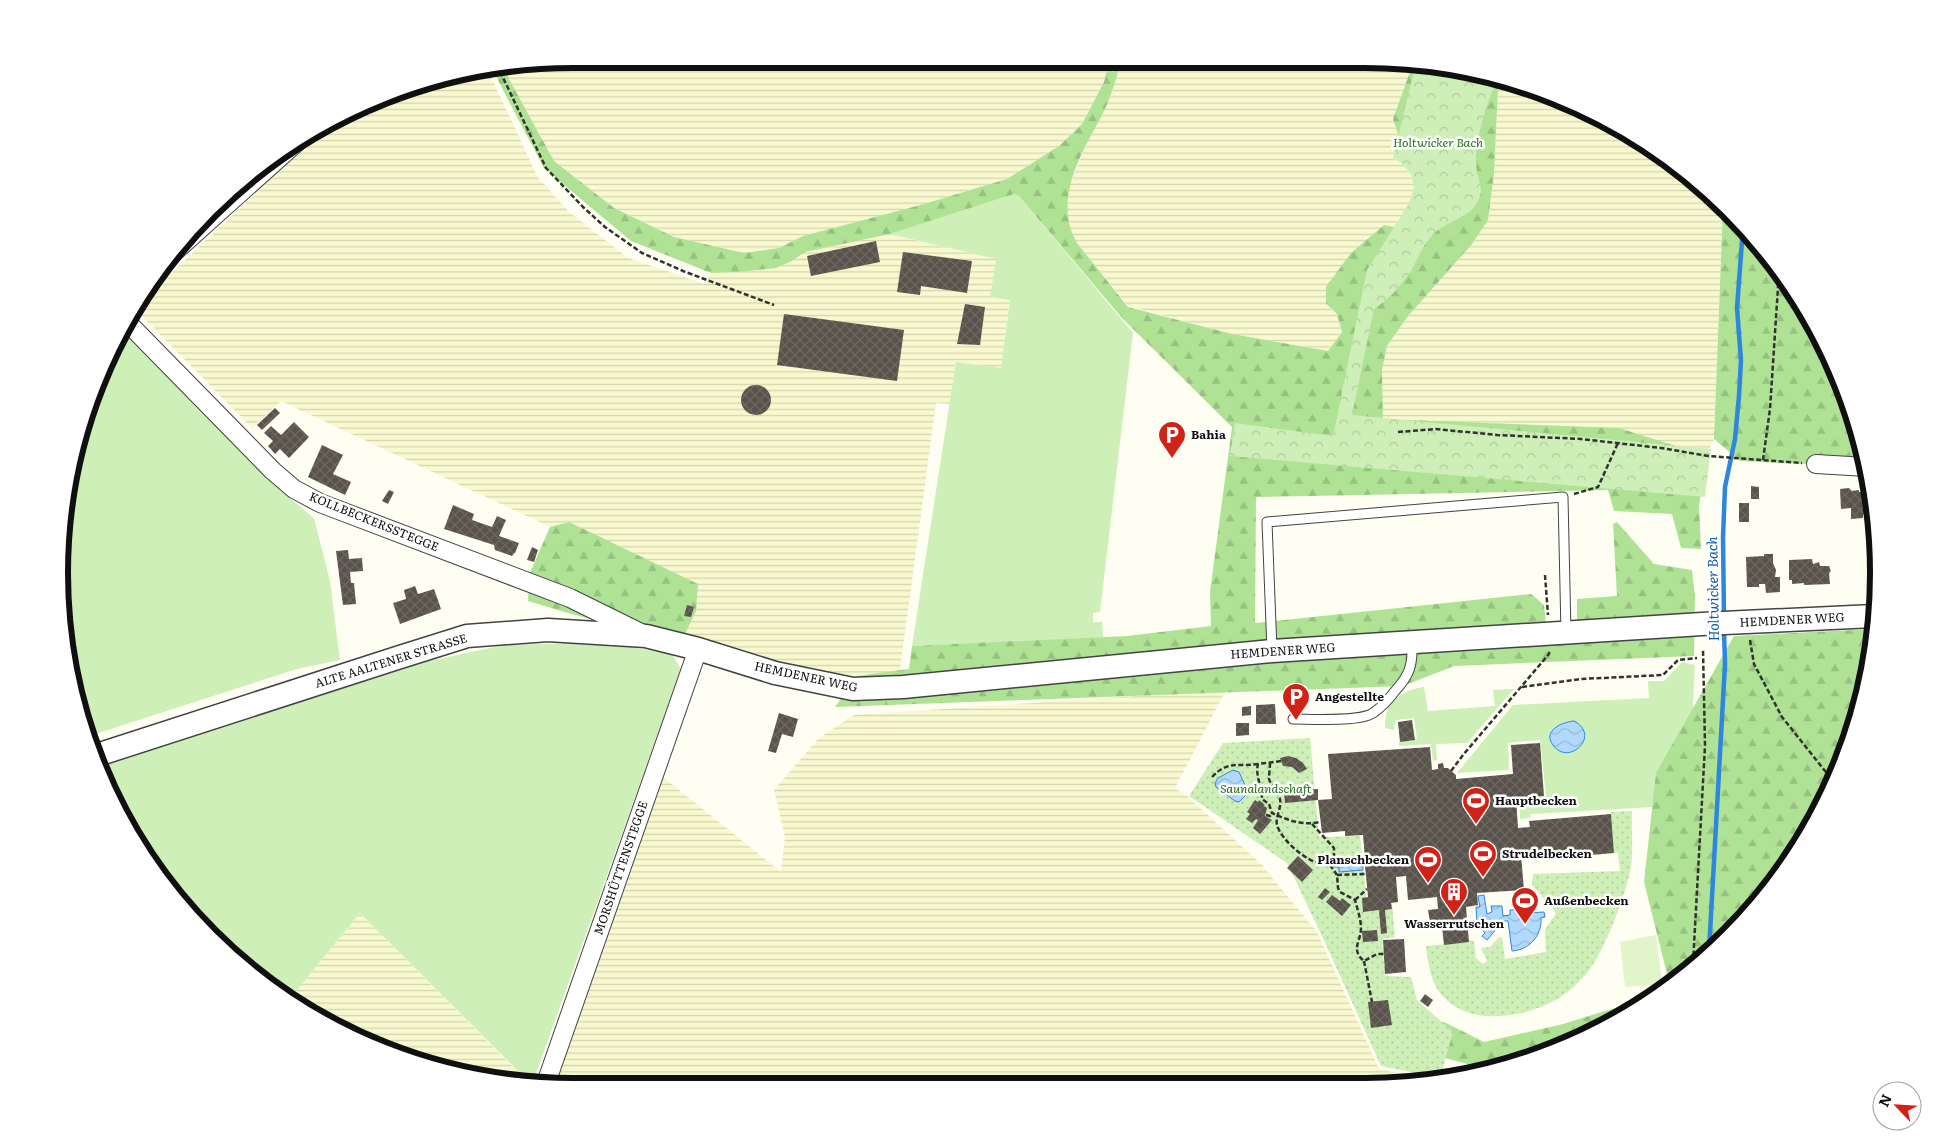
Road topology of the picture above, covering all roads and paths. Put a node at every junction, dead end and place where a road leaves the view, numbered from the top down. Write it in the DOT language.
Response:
graph roads {
  1 [pos="501,73"];
  2 [pos="251,183"];
  3 [pos="232,201"];
  4 [pos="1778,284"];
  5 [pos="774,305"];
  6 [pos="132,327"];
  7 [pos="1398,432"];
  8 [pos="1618,443"];
  9 [pos="1764,460"];
  10 [pos="1816,464"];
  11 [pos="1858,467"];
  12 [pos="1563,497"];
  13 [pos="1545,574"];
  14 [pos="1867,616"];
  15 [pos="1746,623"];
  16 [pos="1558,634"];
  17 [pos="646,636"];
  18 [pos="1412,642"];
  19 [pos="698,649"];
  20 [pos="1703,649"];
  21 [pos="1272,651"];
  22 [pos="1697,658"];
  23 [pos="1521,687"];
  24 [pos="1293,719"];
  25 [pos="101,754"];
  26 [pos="1281,761"];
  27 [pos="1270,763"];
  28 [pos="1258,764"];
  29 [pos="1451,771"];
  30 [pos="1827,774"];
  31 [pos="1212,777"];
  32 [pos="1272,812"];
  33 [pos="1266,815"];
  34 [pos="1279,816"];
  35 [pos="1320,822"];
  36 [pos="1312,824"];
  37 [pos="1330,865"];
  38 [pos="1366,874"];
  39 [pos="1337,875"];
  40 [pos="1367,889"];
  41 [pos="1355,900"];
  42 [pos="1384,954"];
  43 [pos="1693,956"];
  44 [pos="1364,960"];
  45 [pos="1372,1002"];
  46 [pos="548,1077"];
  1 -- 5 [label="path"];
  2 -- 3 [label="street"];
  4 -- 9 [label="path"];
  6 -- 17 [label="street, KOLLBECKERSSTEGGE"];
  7 -- 8 [label="path"];
  8 -- 9 [label="path"];
  8 -- 12 [label="path"];
  9 -- 10 [label="path"];
  10 -- 11 [label="street"];
  12 -- 16 [label="lane"];
  12 -- 21 [label="lane"];
  13 -- 16 [label="path"];
  14 -- 15 [label="street, HEMDENER WEG"];
  15 -- 16 [label="street, HEMDENER WEG"];
  15 -- 30 [label="path"];
  16 -- 18 [label="street, HEMDENER WEG"];
  16 -- 23 [label="path"];
  17 -- 19 [label="street, ALTE AALTENER STRASSE"];
  17 -- 25 [label="street, ALTE AALTENER STRASSE"];
  18 -- 21 [label="street, HEMDENER WEG"];
  18 -- 24 [label="lane"];
  19 -- 21 [label="street, HEMDENER WEG"];
  19 -- 46 [label="street, MORSHÜTTENSTEGGE"];
  20 -- 43 [label="path"];
  22 -- 23 [label="path"];
  23 -- 29 [label="path"];
  26 -- 27 [label="path"];
  27 -- 28 [label="path"];
  27 -- 34 [label="path"];
  28 -- 31 [label="path"];
  28 -- 32 [label="path"];
  32 -- 33 [label="path"];
  32 -- 34 [label="path"];
  34 -- 36 [label="path"];
  34 -- 37 [label="path"];
  35 -- 36 [label="path"];
  36 -- 37 [label="path"];
  37 -- 39 [label="path"];
  38 -- 39 [label="path"];
  39 -- 41 [label="path"];
  40 -- 41 [label="path"];
  41 -- 44 [label="path"];
  42 -- 44 [label="path"];
  44 -- 45 [label="path"];
}
